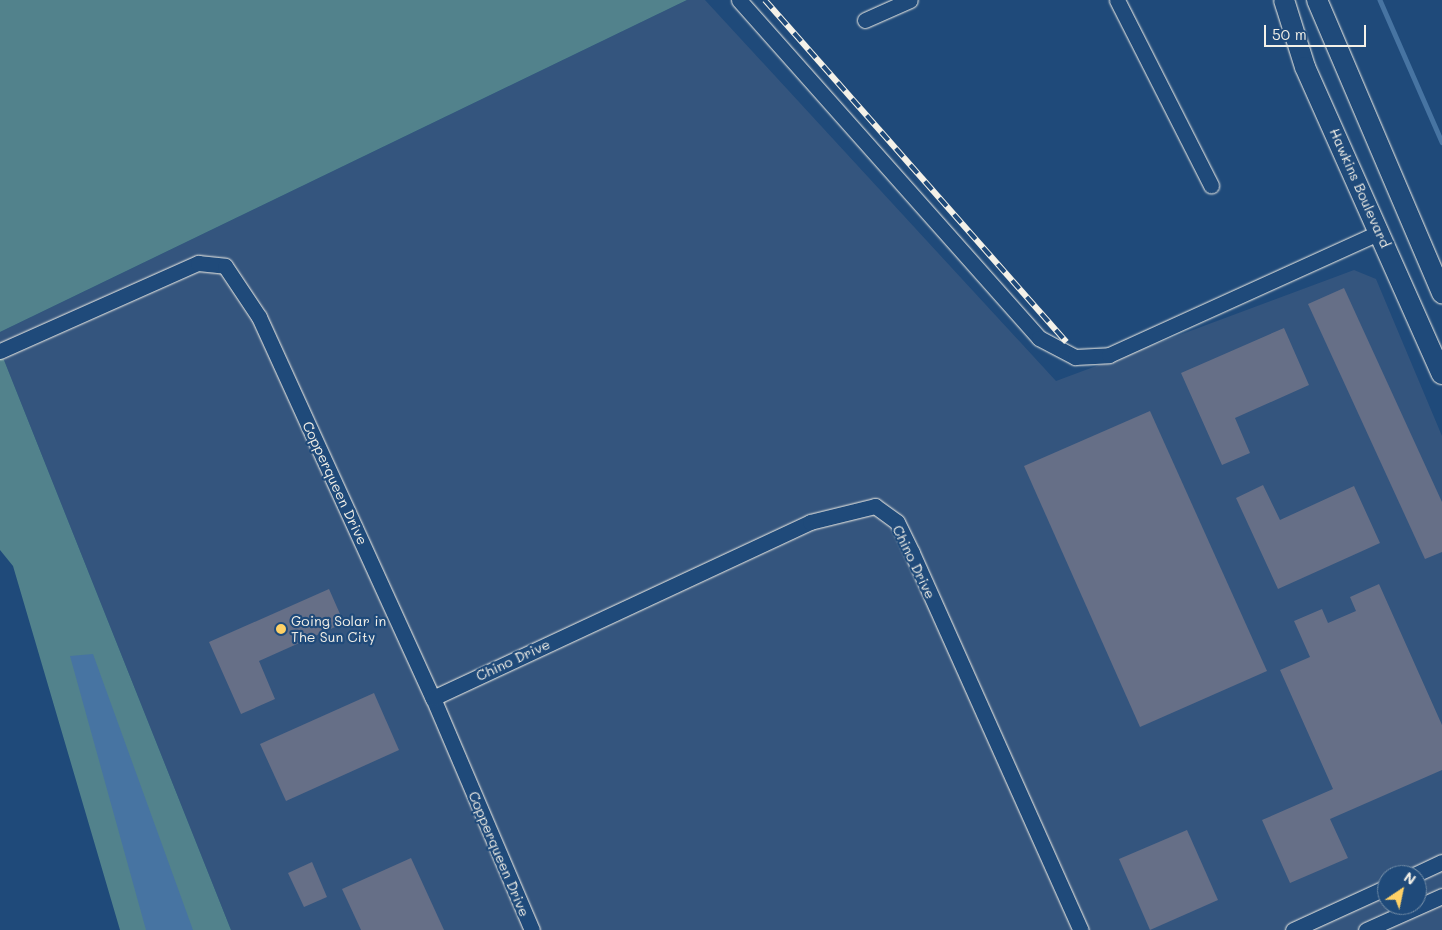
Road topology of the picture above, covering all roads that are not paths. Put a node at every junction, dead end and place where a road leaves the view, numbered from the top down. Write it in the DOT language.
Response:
graph roads {
  1 [pos="739,0"];
  2 [pos="910,0"];
  3 [pos="1117,0"];
  4 [pos="1284,0"];
  5 [pos="1317,0"];
  6 [pos="865,20"];
  7 [pos="1211,185"];
  8 [pos="1407,215"];
  9 [pos="1380,232"];
  10 [pos="1442,293"];
  11 [pos="0,351"];
  12 [pos="1442,374"];
  13 [pos="433,698"];
  14 [pos="1442,862"];
  15 [pos="1427,869"];
  16 [pos="1377,892"];
  17 [pos="1442,896"];
  18 [pos="532,930"];
  19 [pos="1081,930"];
  20 [pos="1293,930"];
  21 [pos="1366,930"];
  1 -- 9 [label="street"];
  2 -- 6 [label="street"];
  3 -- 7 [label="street"];
  4 -- 9 [label="main road, Hawkins Boulevard"];
  5 -- 8 [label="main road"];
  8 -- 9 [label="main road"];
  8 -- 10 [label="main road"];
  9 -- 12 [label="main road, Hawkins Boulevard"];
  11 -- 13 [label="street, Copperqueen Drive"];
  13 -- 18 [label="street, Copperqueen Drive"];
  13 -- 19 [label="street, Chino Drive"];
  14 -- 15 [label="street"];
  16 -- 20 [label="street"];
  17 -- 21 [label="street"];
}
